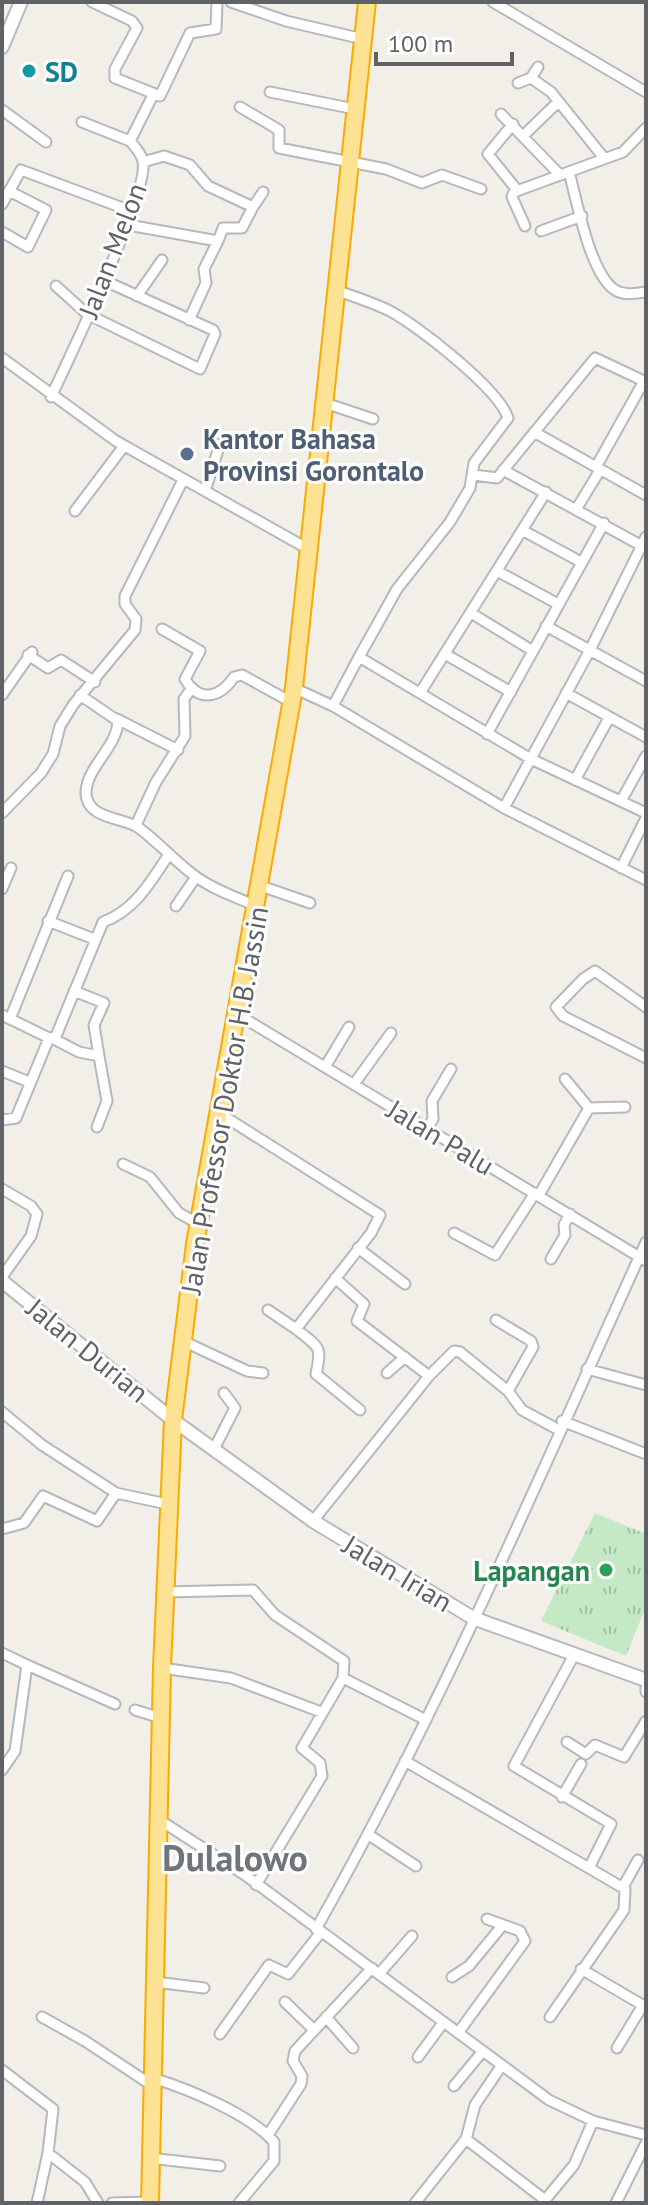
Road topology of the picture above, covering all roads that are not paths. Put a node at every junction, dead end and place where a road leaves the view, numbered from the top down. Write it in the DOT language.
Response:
graph roads {
  1 [pos="21,2"];
  2 [pos="92,2"];
  3 [pos="217,2"];
  4 [pos="231,2"];
  5 [pos="367,2"];
  6 [pos="493,2"];
  7 [pos="363,39"];
  8 [pos="2,47"];
  9 [pos="538,67"];
  10 [pos="531,78"];
  11 [pos="518,83"];
  12 [pos="270,92"];
  13 [pos="646,92"];
  14 [pos="153,95"];
  15 [pos="558,102"];
  16 [pos="240,107"];
  17 [pos="355,109"];
  18 [pos="2,110"];
  19 [pos="501,114"];
  20 [pos="82,122"];
  21 [pos="513,124"];
  22 [pos="646,128"];
  23 [pos="523,136"];
  24 [pos="130,141"];
  25 [pos="46,142"];
  26 [pos="604,158"];
  27 [pos="143,162"];
  28 [pos="350,162"];
  29 [pos="565,173"];
  30 [pos="481,189"];
  31 [pos="517,190"];
  32 [pos="9,191"];
  33 [pos="263,192"];
  34 [pos="2,204"];
  35 [pos="253,207"];
  36 [pos="131,211"];
  37 [pos="582,216"];
  38 [pos="128,225"];
  39 [pos="525,226"];
  40 [pos="541,231"];
  41 [pos="2,232"];
  42 [pos="218,241"];
  43 [pos="162,260"];
  44 [pos="103,280"];
  45 [pos="56,286"];
  46 [pos="335,290"];
  47 [pos="646,292"];
  48 [pos="137,296"];
  49 [pos="87,314"];
  50 [pos="189,320"];
  51 [pos="2,358"];
  52 [pos="645,382"];
  53 [pos="51,397"];
  54 [pos="325,403"];
  55 [pos="373,419"];
  56 [pos="534,432"];
  57 [pos="220,444"];
  58 [pos="124,446"];
  59 [pos="598,468"];
  60 [pos="503,470"];
  61 [pos="474,475"];
  62 [pos="183,480"];
  63 [pos="205,491"];
  64 [pos="546,492"];
  65 [pos="646,495"];
  66 [pos="577,508"];
  67 [pos="75,511"];
  68 [pos="604,523"];
  69 [pos="522,530"];
  70 [pos="645,543"];
  71 [pos="310,550"];
  72 [pos="581,562"];
  73 [pos="497,571"];
  74 [pos="558,604"];
  75 [pos="471,613"];
  76 [pos="546,626"];
  77 [pos="162,629"];
  78 [pos="590,650"];
  79 [pos="533,651"];
  80 [pos="445,654"];
  81 [pos="359,657"];
  82 [pos="646,681"];
  83 [pos="95,682"];
  84 [pos="191,689"];
  85 [pos="511,692"];
  86 [pos="420,693"];
  87 [pos="566,693"];
  88 [pos="2,695"];
  89 [pos="80,695"];
  90 [pos="292,695"];
  91 [pos="333,706"];
  92 [pos="609,718"];
  93 [pos="117,719"];
  94 [pos="487,734"];
  95 [pos="646,737"];
  96 [pos="178,750"];
  97 [pos="646,756"];
  98 [pos="531,759"];
  99 [pos="575,780"];
  100 [pos="621,801"];
  101 [pos="504,808"];
  102 [pos="2,813"];
  103 [pos="646,816"];
  104 [pos="136,825"];
  105 [pos="169,854"];
  106 [pos="11,868"];
  107 [pos="621,868"];
  108 [pos="68,876"];
  109 [pos="196,877"];
  110 [pos="646,880"];
  111 [pos="261,886"];
  112 [pos="2,889"];
  113 [pos="310,903"];
  114 [pos="176,906"];
  115 [pos="257,907"];
  116 [pos="48,921"];
  117 [pos="94,939"];
  118 [pos="74,991"];
  119 [pos="646,1007"];
  120 [pos="237,1014"];
  121 [pos="6,1017"];
  122 [pos="349,1027"];
  123 [pos="391,1033"];
  124 [pos="50,1038"];
  125 [pos="99,1056"];
  126 [pos="646,1058"];
  127 [pos="325,1067"];
  128 [pos="451,1069"];
  129 [pos="2,1071"];
  130 [pos="565,1079"];
  131 [pos="29,1082"];
  132 [pos="354,1084"];
  133 [pos="625,1107"];
  134 [pos="589,1108"];
  135 [pos="219,1113"];
  136 [pos="3,1123"];
  137 [pos="97,1127"];
  138 [pos="427,1129"];
  139 [pos="123,1164"];
  140 [pos="2,1189"];
  141 [pos="537,1194"];
  142 [pos="570,1214"];
  143 [pos="199,1224"];
  144 [pos="454,1233"];
  145 [pos="646,1242"];
  146 [pos="358,1248"];
  147 [pos="551,1259"];
  148 [pos="643,1259"];
  149 [pos="335,1278"];
  150 [pos="2,1279"];
  151 [pos="405,1284"];
  152 [pos="268,1310"];
  153 [pos="496,1320"];
  154 [pos="296,1329"];
  155 [pos="183,1341"];
  156 [pos="405,1357"];
  157 [pos="587,1369"];
  158 [pos="263,1373"];
  159 [pos="387,1373"];
  160 [pos="429,1376"];
  161 [pos="646,1385"];
  162 [pos="508,1391"];
  163 [pos="224,1393"];
  164 [pos="360,1410"];
  165 [pos="2,1412"];
  166 [pos="173,1420"];
  167 [pos="560,1425"];
  168 [pos="214,1449"];
  169 [pos="646,1454"];
  170 [pos="116,1493"];
  171 [pos="167,1504"];
  172 [pos="313,1521"];
  173 [pos="2,1529"];
  174 [pos="164,1592"];
  175 [pos="473,1618"];
  176 [pos="2,1653"];
  177 [pos="574,1655"];
  178 [pos="27,1665"];
  179 [pos="162,1668"];
  180 [pos="343,1678"];
  181 [pos="646,1680"];
  182 [pos="115,1704"];
  183 [pos="135,1710"];
  184 [pos="321,1712"];
  185 [pos="161,1718"];
  186 [pos="426,1720"];
  187 [pos="646,1721"];
  188 [pos="567,1742"];
  189 [pos="405,1761"];
  190 [pos="581,1764"];
  191 [pos="2,1770"];
  192 [pos="562,1797"];
  193 [pos="158,1819"];
  194 [pos="369,1835"];
  195 [pos="638,1860"];
  196 [pos="416,1866"];
  197 [pos="590,1866"];
  198 [pos="256,1885"];
  199 [pos="623,1887"];
  200 [pos="487,1919"];
  201 [pos="502,1926"];
  202 [pos="319,1930"];
  203 [pos="412,1936"];
  204 [pos="581,1969"];
  205 [pos="375,1971"];
  206 [pos="452,1977"];
  207 [pos="155,1982"];
  208 [pos="204,1988"];
  209 [pos="285,2002"];
  210 [pos="645,2006"];
  211 [pos="42,2017"];
  212 [pos="326,2017"];
  213 [pos="550,2017"];
  214 [pos="443,2023"];
  215 [pos="314,2030"];
  216 [pos="458,2033"];
  217 [pos="220,2034"];
  218 [pos="353,2048"];
  219 [pos="617,2048"];
  220 [pos="483,2051"];
  221 [pos="418,2057"];
  222 [pos="502,2065"];
  223 [pos="2,2070"];
  224 [pos="153,2082"];
  225 [pos="454,2086"];
  226 [pos="593,2121"];
  227 [pos="268,2135"];
  228 [pos="646,2135"];
  229 [pos="466,2139"];
  230 [pos="646,2143"];
  231 [pos="48,2153"];
  232 [pos="150,2158"];
  233 [pos="220,2166"];
  234 [pos="150,2202"];
  235 [pos="37,2203"];
  236 [pos="98,2203"];
  237 [pos="112,2203"];
  238 [pos="239,2203"];
  239 [pos="415,2203"];
  240 [pos="616,2203"];
  1 -- 8 [label="street"];
  2 -- 14 [label="street"];
  3 -- 14 [label="street, Jalan Melon"];
  4 -- 7 [label="street"];
  5 -- 7 [label="highway, Jalan Professor Doktor H.B. Jassin"];
  6 -- 13 [label="street"];
  7 -- 17 [label="highway, Jalan Professor Doktor H.B. Jassin"];
  9 -- 10 [label="street"];
  10 -- 11 [label="street"];
  10 -- 15 [label="street"];
  12 -- 17 [label="street"];
  14 -- 24 [label="street, Jalan Melon"];
  15 -- 23 [label="street"];
  15 -- 26 [label="street"];
  16 -- 28 [label="street"];
  17 -- 28 [label="highway, Jalan Professor Doktor H.B. Jassin"];
  18 -- 25 [label="street"];
  19 -- 21 [label="street"];
  20 -- 24 [label="street"];
  21 -- 23 [label="street"];
  21 -- 31 [label="street"];
  22 -- 26 [label="street"];
  23 -- 29 [label="street"];
  24 -- 27 [label="street, Jalan Melon"];
  26 -- 29 [label="street"];
  27 -- 35 [label="street"];
  27 -- 36 [label="street, Jalan Melon"];
  28 -- 30 [label="street"];
  28 -- 46 [label="highway, Jalan Professor Doktor H.B. Jassin"];
  29 -- 31 [label="street"];
  29 -- 37 [label="street"];
  31 -- 39 [label="street"];
  32 -- 34 [label="street"];
  32 -- 36 [label="street"];
  32 -- 41 [label="street"];
  33 -- 35 [label="street"];
  35 -- 42 [label="street"];
  36 -- 38 [label="street, Jalan Melon"];
  37 -- 40 [label="street"];
  37 -- 47 [label="street"];
  38 -- 42 [label="street"];
  38 -- 44 [label="street, Jalan Melon"];
  42 -- 50 [label="street"];
  43 -- 48 [label="street"];
  44 -- 48 [label="street"];
  44 -- 49 [label="street, Jalan Melon"];
  45 -- 49 [label="street"];
  46 -- 54 [label="highway, Jalan Professor Doktor H.B. Jassin"];
  46 -- 61 [label="street"];
  48 -- 50 [label="street"];
  49 -- 50 [label="street"];
  49 -- 53 [label="street, Jalan Melon"];
  51 -- 53 [label="street"];
  52 -- 56 [label="street"];
  52 -- 59 [label="street"];
  53 -- 58 [label="street"];
  54 -- 55 [label="street"];
  54 -- 71 [label="highway, Jalan Professor Doktor H.B. Jassin"];
  56 -- 59 [label="street"];
  56 -- 60 [label="street"];
  57 -- 63 [label="street"];
  58 -- 62 [label="street"];
  58 -- 67 [label="street"];
  59 -- 65 [label="street"];
  59 -- 66 [label="street"];
  60 -- 61 [label="street"];
  60 -- 64 [label="street"];
  61 -- 81 [label="street"];
  62 -- 63 [label="street"];
  62 -- 83 [label="street"];
  63 -- 71 [label="street"];
  64 -- 66 [label="street"];
  64 -- 69 [label="street"];
  66 -- 68 [label="street"];
  68 -- 70 [label="street"];
  68 -- 72 [label="street"];
  69 -- 72 [label="street"];
  69 -- 73 [label="street"];
  70 -- 78 [label="street"];
  71 -- 90 [label="highway, Jalan Professor Doktor H.B. Jassin"];
  72 -- 74 [label="street"];
  73 -- 74 [label="street"];
  73 -- 75 [label="street"];
  74 -- 76 [label="street"];
  75 -- 79 [label="street"];
  75 -- 80 [label="street"];
  76 -- 78 [label="street"];
  76 -- 79 [label="street"];
  77 -- 84 [label="street"];
  78 -- 82 [label="street"];
  78 -- 87 [label="street"];
  79 -- 85 [label="street"];
  80 -- 85 [label="street"];
  80 -- 86 [label="street"];
  81 -- 86 [label="street"];
  81 -- 91 [label="street"];
  83 -- 88 [label="street"];
  83 -- 89 [label="street"];
  84 -- 90 [label="street"];
  84 -- 96 [label="street"];
  85 -- 94 [label="street"];
  86 -- 94 [label="street"];
  87 -- 92 [label="street"];
  87 -- 98 [label="street"];
  89 -- 93 [label="street"];
  89 -- 102 [label="street"];
  90 -- 91 [label="street"];
  90 -- 111 [label="highway, Jalan Professor Doktor H.B. Jassin"];
  91 -- 101 [label="street"];
  92 -- 95 [label="street"];
  92 -- 99 [label="street"];
  93 -- 96 [label="street"];
  93 -- 104 [label="street"];
  94 -- 98 [label="street"];
  96 -- 104 [label="street"];
  97 -- 100 [label="street"];
  98 -- 99 [label="street"];
  98 -- 101 [label="street"];
  99 -- 100 [label="street"];
  100 -- 103 [label="street"];
  101 -- 107 [label="street"];
  103 -- 107 [label="street"];
  104 -- 105 [label="street"];
  105 -- 109 [label="street"];
  105 -- 117 [label="street"];
  106 -- 112 [label="street"];
  107 -- 110 [label="street"];
  108 -- 116 [label="street"];
  109 -- 114 [label="street"];
  109 -- 115 [label="street"];
  111 -- 113 [label="street"];
  111 -- 115 [label="highway, Jalan Professor Doktor H.B. Jassin"];
  115 -- 120 [label="highway, Jalan Professor Doktor H.B. Jassin"];
  116 -- 117 [label="street"];
  116 -- 121 [label="street"];
  117 -- 118 [label="street"];
  118 -- 124 [label="street"];
  118 -- 125 [label="street"];
  119 -- 126 [label="street"];
  120 -- 127 [label="street, Jalan Palu"];
  120 -- 135 [label="highway, Jalan Professor Doktor H.B. Jassin"];
  121 -- 124 [label="street"];
  122 -- 127 [label="street"];
  123 -- 132 [label="street"];
  124 -- 125 [label="street"];
  124 -- 131 [label="street"];
  125 -- 137 [label="street"];
  127 -- 132 [label="street, Jalan Palu"];
  128 -- 138 [label="street"];
  129 -- 131 [label="street"];
  130 -- 134 [label="street"];
  131 -- 136 [label="street"];
  132 -- 138 [label="street, Jalan Palu"];
  133 -- 134 [label="street"];
  134 -- 141 [label="street"];
  135 -- 143 [label="highway, Jalan Professor Doktor H.B. Jassin"];
  135 -- 146 [label="street"];
  138 -- 141 [label="street, Jalan Palu"];
  139 -- 143 [label="street"];
  140 -- 150 [label="street"];
  141 -- 142 [label="street, Jalan Palu"];
  141 -- 144 [label="street"];
  142 -- 147 [label="street"];
  142 -- 148 [label="street, Jalan Palu"];
  143 -- 155 [label="highway, Jalan Professor Doktor H.B. Jassin"];
  145 -- 148 [label="street"];
  146 -- 149 [label="street"];
  146 -- 151 [label="street"];
  148 -- 157 [label="street"];
  149 -- 154 [label="street"];
  149 -- 156 [label="street"];
  150 -- 166 [label="street, Jalan Durian"];
  152 -- 154 [label="street"];
  153 -- 162 [label="street"];
  154 -- 164 [label="street"];
  155 -- 158 [label="street"];
  155 -- 166 [label="highway, Jalan Professor Doktor H.B. Jassin"];
  156 -- 159 [label="street"];
  156 -- 160 [label="street"];
  157 -- 161 [label="street"];
  157 -- 167 [label="street"];
  160 -- 162 [label="street"];
  160 -- 172 [label="street"];
  162 -- 167 [label="street"];
  163 -- 168 [label="street"];
  165 -- 170 [label="street"];
  166 -- 168 [label="street, Jalan Irian"];
  166 -- 171 [label="highway, Jalan Professor Doktor H.B. Jassin"];
  167 -- 169 [label="street"];
  167 -- 175 [label="street"];
  168 -- 172 [label="street, Jalan Irian"];
  170 -- 171 [label="street"];
  170 -- 173 [label="street"];
  171 -- 174 [label="highway, Jalan Professor Doktor H.B. Jassin"];
  172 -- 175 [label="street, Jalan Irian"];
  174 -- 179 [label="highway, Jalan Professor Doktor H.B. Jassin"];
  174 -- 180 [label="street"];
  175 -- 177 [label="street, Jalan Irian"];
  175 -- 186 [label="street"];
  176 -- 178 [label="street"];
  177 -- 181 [label="street, Jalan Irian"];
  177 -- 192 [label="street"];
  178 -- 182 [label="street"];
  178 -- 191 [label="street"];
  179 -- 184 [label="street"];
  179 -- 185 [label="highway, Jalan Professor Doktor H.B. Jassin"];
  180 -- 184 [label="street"];
  180 -- 186 [label="street"];
  183 -- 185 [label="street"];
  184 -- 198 [label="street"];
  185 -- 193 [label="highway, Jalan Professor Doktor H.B. Jassin"];
  186 -- 189 [label="street"];
  187 -- 188 [label="street"];
  189 -- 194 [label="street"];
  189 -- 197 [label="street"];
  190 -- 192 [label="street"];
  192 -- 197 [label="street"];
  193 -- 198 [label="street"];
  193 -- 207 [label="highway, Jalan Professor Doktor H.B. Jassin"];
  194 -- 196 [label="street"];
  194 -- 202 [label="street"];
  195 -- 199 [label="street"];
  197 -- 199 [label="street"];
  198 -- 202 [label="street"];
  199 -- 204 [label="street"];
  200 -- 201 [label="street"];
  201 -- 206 [label="street"];
  201 -- 216 [label="street"];
  202 -- 205 [label="street"];
  202 -- 217 [label="street"];
  203 -- 205 [label="street"];
  204 -- 210 [label="street"];
  204 -- 213 [label="street"];
  205 -- 212 [label="street"];
  205 -- 214 [label="street"];
  207 -- 208 [label="street"];
  207 -- 224 [label="highway, Jalan Professor Doktor H.B. Jassin"];
  209 -- 215 [label="street"];
  210 -- 219 [label="street"];
  211 -- 224 [label="street"];
  212 -- 215 [label="street"];
  212 -- 218 [label="street"];
  214 -- 216 [label="street"];
  214 -- 221 [label="street"];
  215 -- 227 [label="street"];
  216 -- 220 [label="street"];
  220 -- 222 [label="street"];
  220 -- 225 [label="street"];
  222 -- 226 [label="street"];
  222 -- 229 [label="street"];
  223 -- 231 [label="street"];
  224 -- 227 [label="street"];
  224 -- 232 [label="highway, Jalan Professor Doktor H.B. Jassin"];
  226 -- 228 [label="street"];
  226 -- 229 [label="street"];
  227 -- 238 [label="street"];
  229 -- 239 [label="street"];
  230 -- 240 [label="street"];
  231 -- 235 [label="street"];
  231 -- 236 [label="street"];
  232 -- 233 [label="street"];
  232 -- 234 [label="highway, Jalan Professor Doktor H.B. Jassin"];
  234 -- 237 [label="street"];
}
